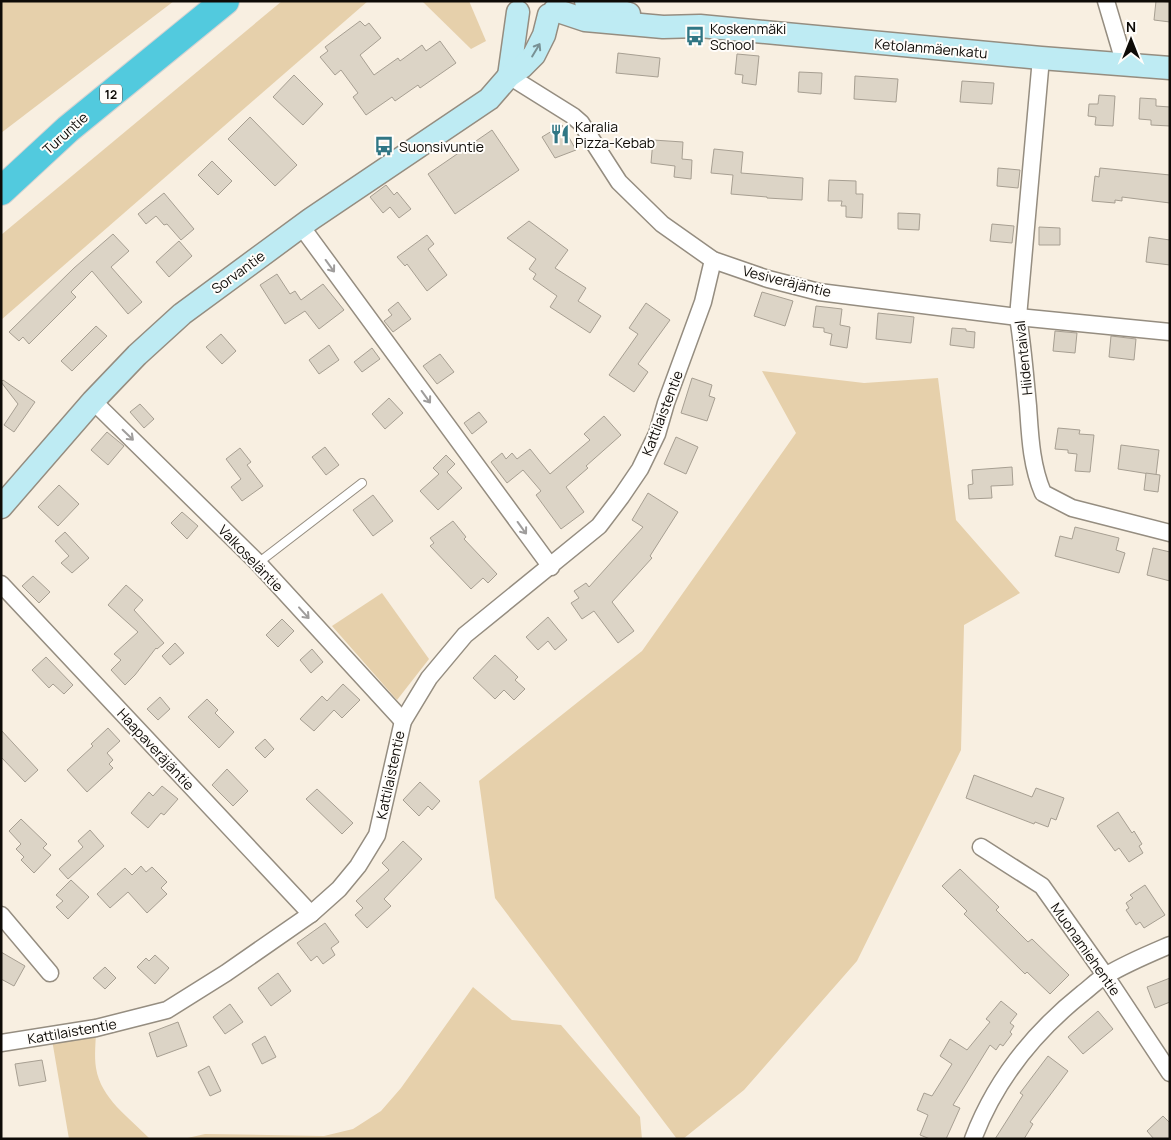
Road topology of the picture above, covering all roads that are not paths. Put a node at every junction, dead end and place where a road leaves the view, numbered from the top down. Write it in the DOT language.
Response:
graph roads {
  1 [pos="225,1"];
  2 [pos="586,1"];
  3 [pos="1106,1"];
  4 [pos="515,7"];
  5 [pos="554,9"];
  6 [pos="692,26"];
  7 [pos="1041,58"];
  8 [pos="1125,65"];
  9 [pos="1170,68"];
  10 [pos="509,76"];
  11 [pos="1,192"];
  12 [pos="301,226"];
  13 [pos="713,260"];
  14 [pos="1018,317"];
  15 [pos="1170,332"];
  16 [pos="93,401"];
  17 [pos="362,483"];
  18 [pos="1,507"];
  19 [pos="1170,534"];
  20 [pos="258,563"];
  21 [pos="551,567"];
  22 [pos="1,584"];
  23 [pos="402,721"];
  24 [pos="981,847"];
  25 [pos="311,914"];
  26 [pos="1,915"];
  27 [pos="1170,945"];
  28 [pos="50,973"];
  29 [pos="1106,975"];
  30 [pos="1,1043"];
  31 [pos="1170,1074"];
  32 [pos="973,1139"];
  1 -- 11 [label="highway, Turuntie / 12"];
  2 -- 6 [label="main road, Ketolanmäenkatu"];
  3 -- 8 [label="street"];
  4 -- 5 [label="main road"];
  4 -- 10 [label="main road"];
  5 -- 6 [label="main road, Ketolanmäenkatu"];
  10 -- 5 [label="main road, Sorvantie, one-way"];
  6 -- 7 [label="main road, Ketolanmäenkatu"];
  7 -- 8 [label="main road, Ketolanmäenkatu"];
  7 -- 14 [label="street, Hiidentaival"];
  8 -- 9 [label="main road, Ketolanmäenkatu"];
  10 -- 12 [label="main road, Sorvantie"];
  10 -- 13 [label="street, Vesiveräjäntie"];
  12 -- 16 [label="main road, Sorvantie"];
  12 -- 21 [label="street, one-way"];
  13 -- 14 [label="street, Vesiveräjäntie"];
  13 -- 21 [label="street, Kattilaistentie"];
  14 -- 15 [label="street, Vesiveräjäntie"];
  14 -- 19 [label="street, Hiidentaival"];
  16 -- 18 [label="main road, Sorvantie"];
  16 -- 20 [label="street, Valkoseläntie, one-way"];
  17 -- 20 [label="lane"];
  20 -- 23 [label="street, Valkoseläntie, one-way"];
  21 -- 23 [label="street, Kattilaistentie"];
  22 -- 25 [label="street, Haapaveräjäntie"];
  23 -- 25 [label="street, Kattilaistentie"];
  24 -- 29 [label="street, Muonamiehentie"];
  25 -- 30 [label="street, Kattilaistentie"];
  26 -- 28 [label="street"];
  27 -- 29 [label="street"];
  29 -- 31 [label="street, Muonamiehentie"];
  29 -- 32 [label="street"];
}
